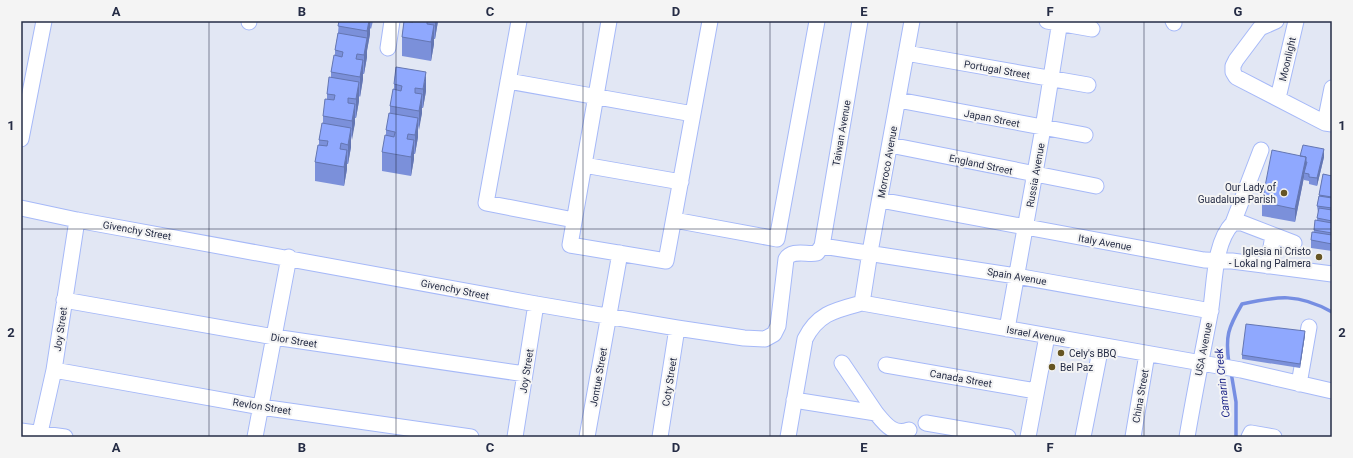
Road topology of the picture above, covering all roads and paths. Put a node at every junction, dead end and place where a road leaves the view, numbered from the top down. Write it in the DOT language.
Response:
graph roads {
  1 [pos="44,21"];
  2 [pos="392,21"];
  3 [pos="519,21"];
  4 [pos="609,21"];
  5 [pos="710,21"];
  6 [pos="817,21"];
  7 [pos="860,21"];
  8 [pos="912,21"];
  9 [pos="1276,21"];
  10 [pos="1296,21"];
  11 [pos="1056,22"];
  12 [pos="1092,29"];
  13 [pos="388,48"];
  14 [pos="906,53"];
  15 [pos="1051,79"];
  16 [pos="508,82"];
  17 [pos="1088,85"];
  18 [pos="1332,88"];
  19 [pos="596,97"];
  20 [pos="1278,98"];
  21 [pos="898,100"];
  22 [pos="693,114"];
  23 [pos="1328,124"];
  24 [pos="1043,128"];
  25 [pos="1085,135"];
  26 [pos="21,139"];
  27 [pos="890,145"];
  28 [pos="1260,150"];
  29 [pos="584,165"];
  30 [pos="1034,175"];
  31 [pos="681,182"];
  32 [pos="1096,186"];
  33 [pos="880,200"];
  34 [pos="21,208"];
  35 [pos="77,220"];
  36 [pos="574,220"];
  37 [pos="674,220"];
  38 [pos="1233,223"];
  39 [pos="1025,227"];
  40 [pos="1273,235"];
  41 [pos="1294,243"];
  42 [pos="822,246"];
  43 [pos="870,252"];
  44 [pos="620,253"];
  45 [pos="289,257"];
  46 [pos="1217,260"];
  47 [pos="1268,266"];
  48 [pos="1332,274"];
  49 [pos="1016,276"];
  50 [pos="64,300"];
  51 [pos="862,303"];
  52 [pos="536,304"];
  53 [pos="1211,311"];
  54 [pos="608,317"];
  55 [pos="1309,327"];
  56 [pos="677,328"];
  57 [pos="1007,329"];
  58 [pos="1047,336"];
  59 [pos="274,337"];
  60 [pos="1101,346"];
  61 [pos="1147,354"];
  62 [pos="842,363"];
  63 [pos="1201,363"];
  64 [pos="886,365"];
  65 [pos="54,370"];
  66 [pos="525,374"];
  67 [pos="1299,384"];
  68 [pos="1036,391"];
  69 [pos="1332,391"];
  70 [pos="794,400"];
  71 [pos="261,407"];
  72 [pos="876,413"];
  73 [pos="926,423"];
  74 [pos="909,430"];
  75 [pos="21,431"];
  76 [pos="40,435"];
  77 [pos="1250,435"];
  78 [pos="64,437"];
  79 [pos="254,437"];
  80 [pos="471,437"];
  81 [pos="515,437"];
  82 [pos="587,437"];
  83 [pos="660,437"];
  84 [pos="788,437"];
  85 [pos="1008,437"];
  86 [pos="1028,437"];
  87 [pos="1083,437"];
  88 [pos="1133,437"];
  89 [pos="1187,437"];
  90 [pos="1274,437"];
  1 -- 26 [label="street"];
  2 -- 13 [label="street"];
  3 -- 16 [label="street"];
  4 -- 19 [label="street"];
  5 -- 22 [label="street"];
  6 -- 37 [label="street"];
  7 -- 42 [label="street, Taiwan Avenue"];
  8 -- 14 [label="street, Morroco Avenue"];
  9 -- 20 [label="street"];
  10 -- 20 [label="street, Moonlight"];
  11 -- 12 [label="street"];
  11 -- 15 [label="street, Russia Avenue"];
  14 -- 15 [label="street, Portugal Street"];
  14 -- 21 [label="street, Morroco Avenue"];
  15 -- 17 [label="street, Portugal Street"];
  15 -- 24 [label="street, Russia Avenue"];
  16 -- 19 [label="street"];
  16 -- 36 [label="street"];
  18 -- 23 [label="street"];
  19 -- 22 [label="street"];
  19 -- 29 [label="street"];
  20 -- 23 [label="street"];
  21 -- 24 [label="street, Japan Street"];
  21 -- 27 [label="street, Morroco Avenue"];
  22 -- 31 [label="street"];
  24 -- 25 [label="street, Japan Street"];
  24 -- 30 [label="street, Russia Avenue"];
  27 -- 30 [label="street, England Street"];
  27 -- 33 [label="street, Morroco Avenue"];
  28 -- 38 [label="street, USA Avenue"];
  29 -- 31 [label="street"];
  29 -- 36 [label="street"];
  30 -- 32 [label="street, England Street"];
  30 -- 39 [label="street, Russia Avenue"];
  31 -- 37 [label="street"];
  33 -- 39 [label="street, Italy Avenue"];
  33 -- 43 [label="street, Morroco Avenue"];
  34 -- 35 [label="street, Givenchy Street"];
  35 -- 45 [label="street, Givenchy Street"];
  35 -- 50 [label="street, Joy Street"];
  36 -- 44 [label="street"];
  37 -- 44 [label="street"];
  38 -- 40 [label="street"];
  38 -- 46 [label="street, USA Avenue"];
  39 -- 46 [label="street, Italy Avenue"];
  39 -- 49 [label="street, Russia Avenue"];
  40 -- 41 [label="street"];
  40 -- 47 [label="street"];
  42 -- 43 [label="street, Spain Avenue"];
  42 -- 56 [label="street, Givenchy Street"];
  43 -- 49 [label="street, Spain Avenue"];
  43 -- 51 [label="street, Morroco Avenue"];
  44 -- 54 [label="street, Jontue Street"];
  45 -- 52 [label="street, Givenchy Street"];
  45 -- 59 [label="street"];
  46 -- 47 [label="street, Italy Avenue"];
  46 -- 53 [label="street, USA Avenue"];
  47 -- 48 [label="street, Italy Avenue"];
  49 -- 53 [label="street, Spain Avenue"];
  49 -- 57 [label="street, Russia Avenue"];
  50 -- 59 [label="street, Dior Street"];
  50 -- 65 [label="street, Joy Street"];
  51 -- 57 [label="street, Israel Avenue"];
  51 -- 70 [label="street, Israel Avenue"];
  52 -- 54 [label="street, Givenchy Street"];
  52 -- 66 [label="street, Joy Street"];
  53 -- 63 [label="street, USA Avenue"];
  54 -- 56 [label="street, Givenchy Street"];
  54 -- 82 [label="street, Jontue Street"];
  55 -- 67 [label="street"];
  56 -- 83 [label="street, Coty Street"];
  57 -- 58 [label="street, Israel Avenue"];
  58 -- 60 [label="street, Israel Avenue"];
  58 -- 68 [label="street"];
  59 -- 66 [label="street, Dior Street"];
  59 -- 71 [label="street"];
  60 -- 61 [label="street, Israel Avenue"];
  60 -- 87 [label="street"];
  61 -- 63 [label="street, Israel Avenue"];
  61 -- 88 [label="street, China Street"];
  62 -- 72 [label="street"];
  63 -- 67 [label="street, Israel Avenue"];
  63 -- 89 [label="street, USA Avenue"];
  64 -- 68 [label="street, Canada Street"];
  65 -- 71 [label="street, Revlon Street"];
  65 -- 76 [label="street, Joy Street"];
  66 -- 81 [label="street, Joy Street"];
  67 -- 69 [label="street, Israel Avenue"];
  68 -- 86 [label="street"];
  70 -- 72 [label="street"];
  70 -- 84 [label="street"];
  71 -- 79 [label="street"];
  71 -- 80 [label="street, Revlon Street"];
  72 -- 74 [label="street"];
  73 -- 85 [label="street"];
  75 -- 76 [label="street"];
  76 -- 78 [label="street"];
  77 -- 90 [label="street"];
}
